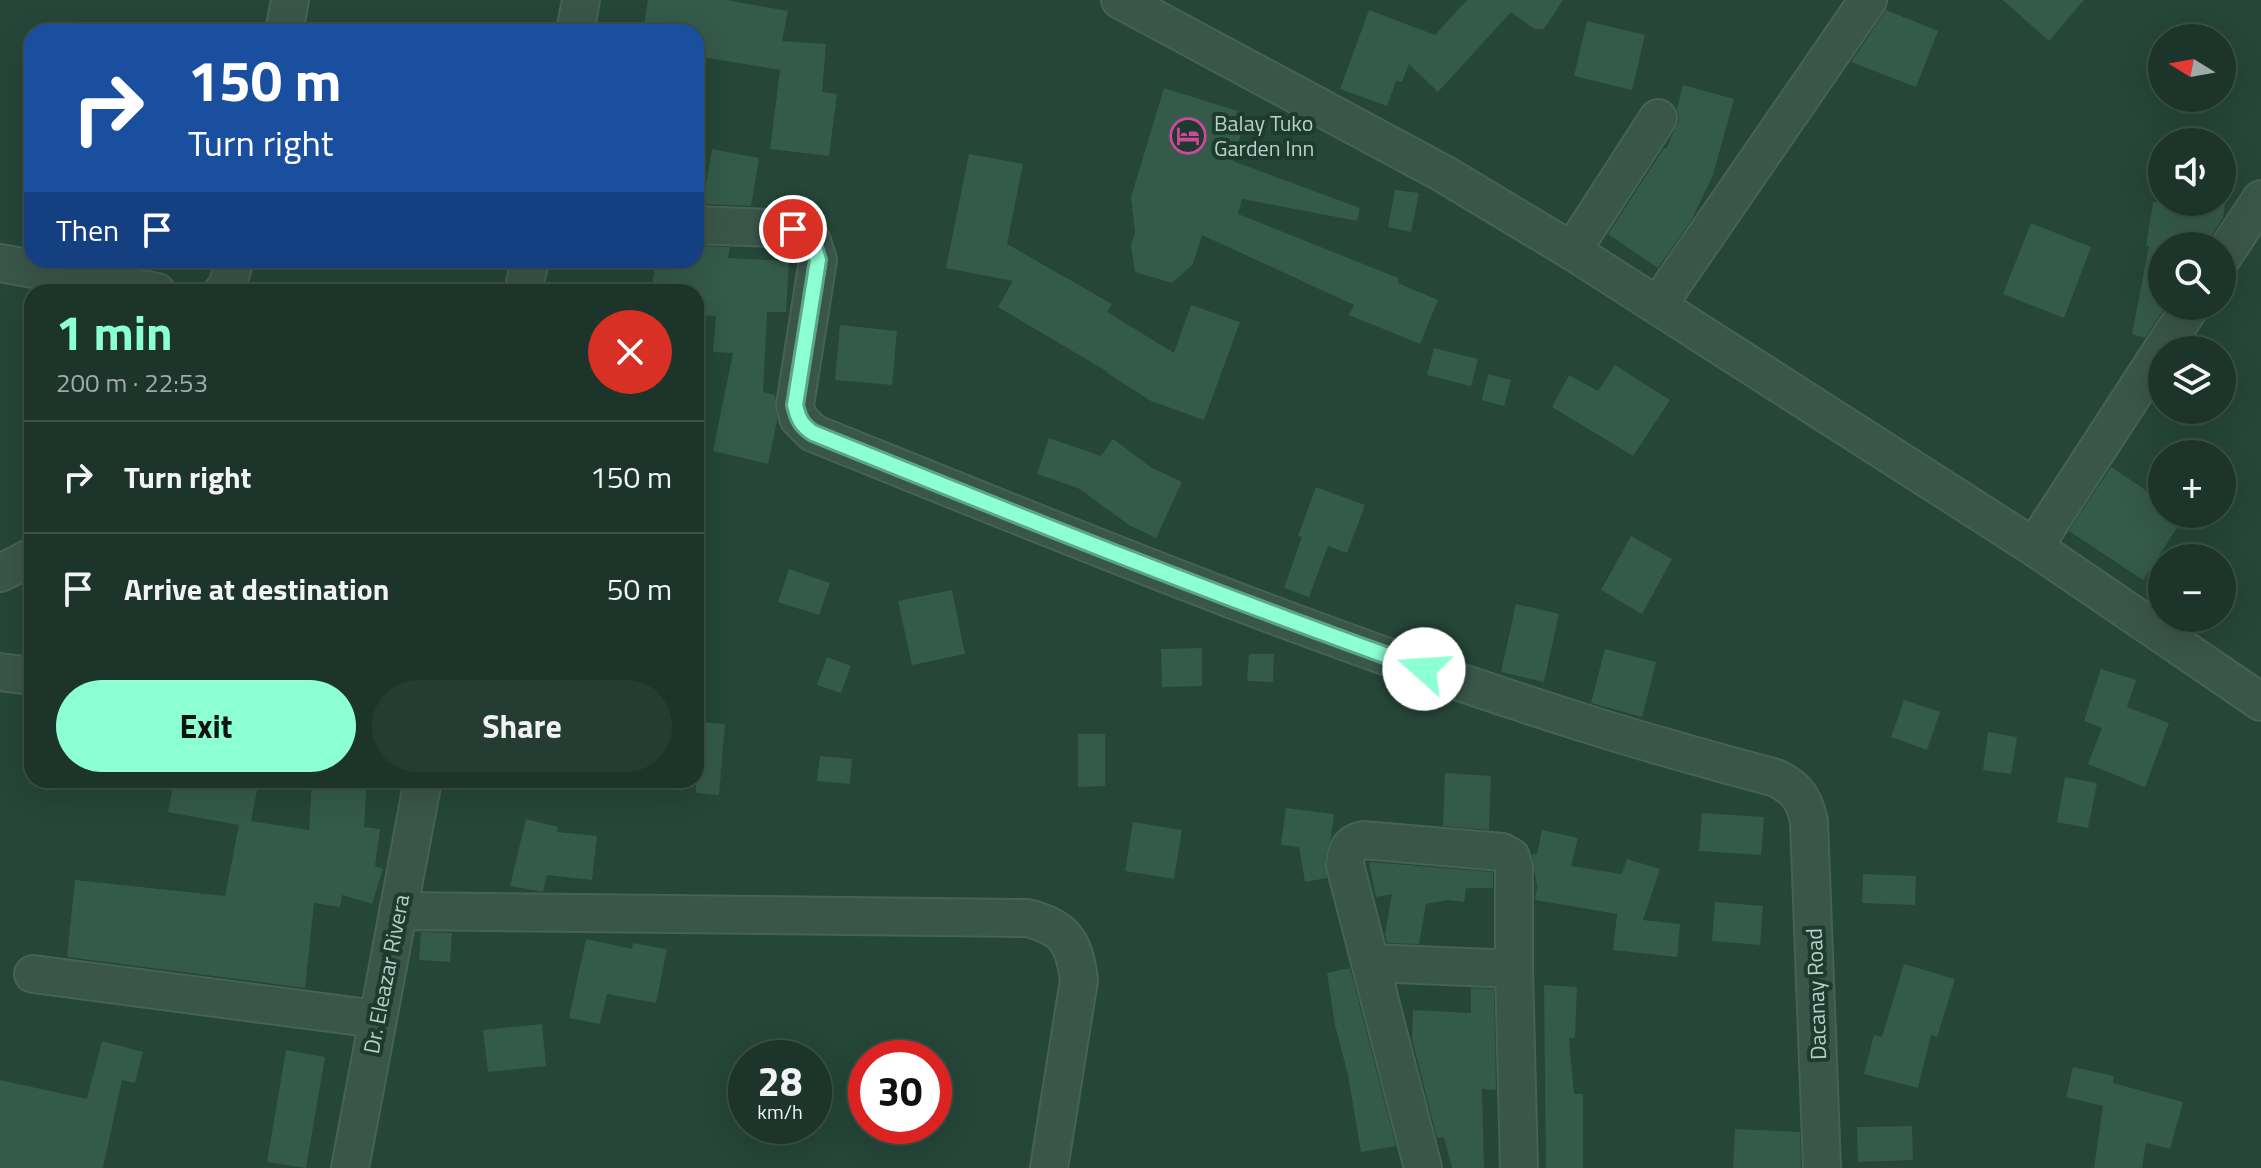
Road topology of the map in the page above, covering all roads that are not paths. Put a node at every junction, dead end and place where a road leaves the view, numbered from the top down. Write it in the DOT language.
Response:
graph roads {
  1 [pos="290,0"];
  2 [pos="581,0"];
  3 [pos="1120,0"];
  4 [pos="1868,0"];
  5 [pos="286,24"];
  6 [pos="576,24"];
  7 [pos="1658,118"];
  8 [pos="2261,199"];
  9 [pos="704,225"];
  10 [pos="2236,237"];
  11 [pos="1572,251"];
  12 [pos="0,263"];
  13 [pos="24,267"];
  14 [pos="27,268"];
  15 [pos="114,284"];
  16 [pos="1658,305"];
  17 [pos="2148,372"];
  18 [pos="2034,547"];
  19 [pos="24,561"];
  20 [pos="0,573"];
  21 [pos="0,672"];
  22 [pos="24,675"];
  23 [pos="2261,702"];
  24 [pos="421,788"];
  25 [pos="398,911"];
  26 [pos="1371,963"];
  27 [pos="1514,969"];
  28 [pos="33,974"];
  29 [pos="376,1019"];
  30 [pos="350,1168"];
  31 [pos="1049,1168"];
  32 [pos="1423,1168"];
  33 [pos="1519,1168"];
  34 [pos="1822,1168"];
  1 -- 5 [label="street"];
  2 -- 6 [label="street"];
  3 -- 11 [label="street"];
  4 -- 16 [label="street"];
  7 -- 11 [label="street"];
  8 -- 10 [label="street"];
  9 -- 34 [label="street, Dacanay Road"];
  11 -- 16 [label="street"];
  12 -- 13 [label="street"];
  14 -- 15 [label="street"];
  16 -- 18 [label="street"];
  17 -- 18 [label="street"];
  18 -- 23 [label="street"];
  19 -- 20 [label="street"];
  21 -- 22 [label="street"];
  24 -- 25 [label="street, Dr. Eleazar Rivera"];
  25 -- 29 [label="street, Dr. Eleazar Rivera"];
  25 -- 31 [label="street"];
  26 -- 27 [label="street"];
  26 -- 27 [label="street"];
  26 -- 32 [label="street"];
  27 -- 33 [label="street"];
  28 -- 29 [label="street"];
  29 -- 30 [label="street, Dr. Eleazar Rivera"];
}
